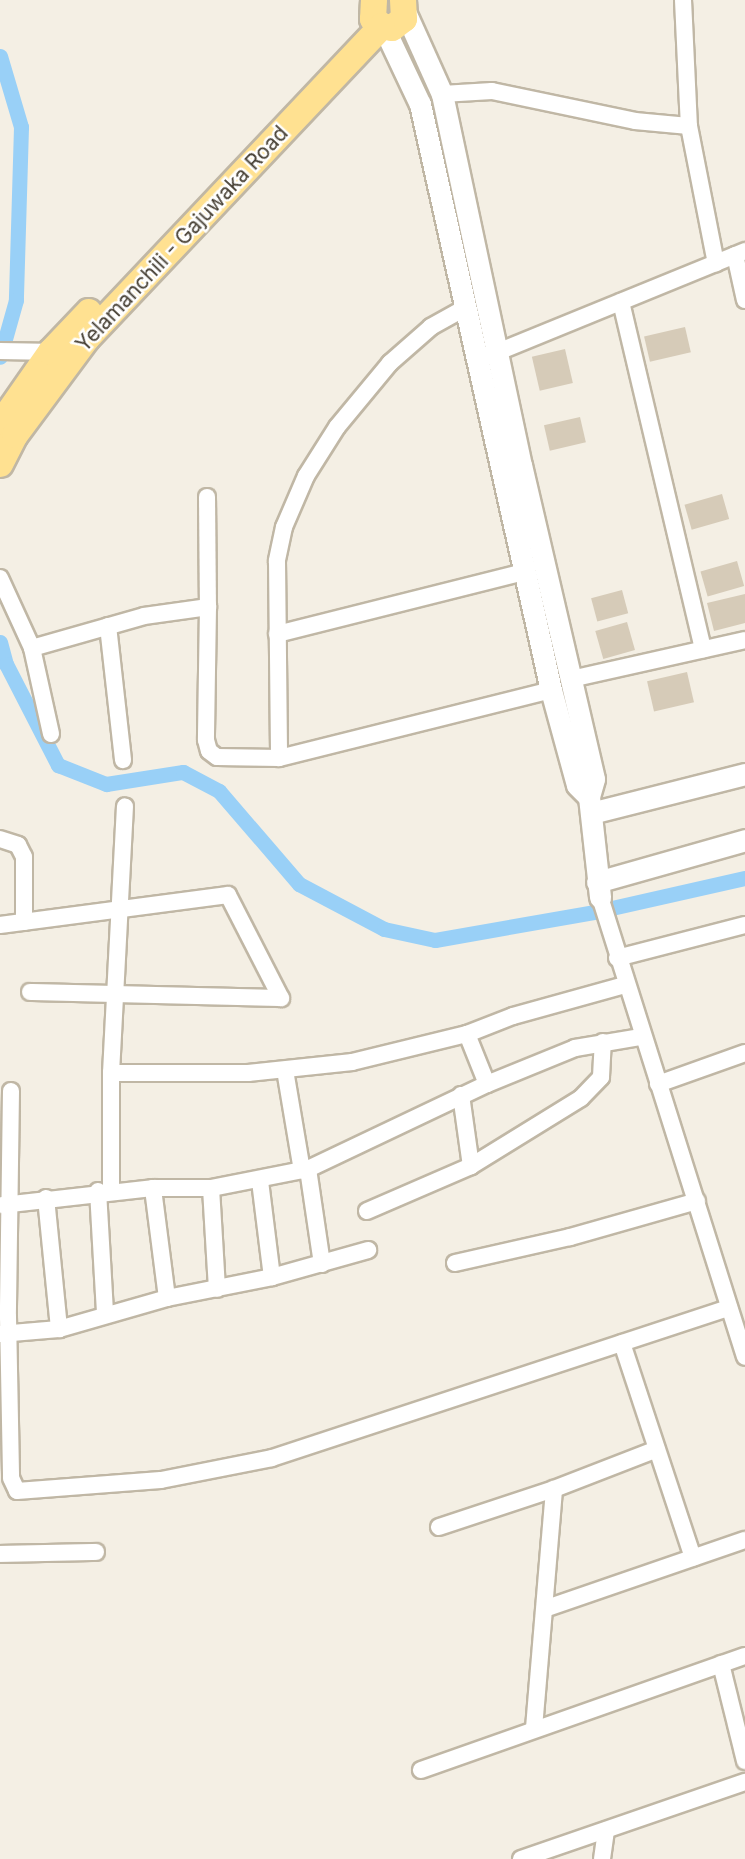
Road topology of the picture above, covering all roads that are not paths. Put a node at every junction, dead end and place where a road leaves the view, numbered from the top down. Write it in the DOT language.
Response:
graph roads {
  1 [pos="683,0"];
  2 [pos="407,5"];
  3 [pos="375,12"];
  4 [pos="442,94"];
  5 [pos="689,126"];
  6 [pos="740,253"];
  7 [pos="716,263"];
  8 [pos="745,300"];
  9 [pos="621,302"];
  10 [pos="463,309"];
  11 [pos="0,351"];
  12 [pos="63,352"];
  13 [pos="498,353"];
  14 [pos="475,360"];
  15 [pos="0,424"];
  16 [pos="0,464"];
  17 [pos="207,497"];
  18 [pos="524,572"];
  19 [pos="0,578"];
  20 [pos="208,607"];
  21 [pos="108,626"];
  22 [pos="277,634"];
  23 [pos="745,640"];
  24 [pos="32,648"];
  25 [pos="703,649"];
  26 [pos="571,679"];
  27 [pos="551,690"];
  28 [pos="51,734"];
  29 [pos="279,758"];
  30 [pos="123,760"];
  31 [pos="745,774"];
  32 [pos="590,805"];
  33 [pos="125,806"];
  34 [pos="0,839"];
  35 [pos="745,840"];
  36 [pos="601,898"];
  37 [pos="122,909"];
  38 [pos="24,922"];
  39 [pos="0,925"];
  40 [pos="745,925"];
  41 [pos="617,957"];
  42 [pos="625,985"];
  43 [pos="30,992"];
  44 [pos="116,994"];
  45 [pos="467,1034"];
  46 [pos="641,1037"];
  47 [pos="603,1042"];
  48 [pos="745,1053"];
  49 [pos="285,1070"];
  50 [pos="111,1073"];
  51 [pos="488,1084"];
  52 [pos="658,1084"];
  53 [pos="11,1091"];
  54 [pos="461,1095"];
  55 [pos="471,1166"];
  56 [pos="305,1170"];
  57 [pos="260,1181"];
  58 [pos="153,1188"];
  59 [pos="210,1188"];
  60 [pos="105,1191"];
  61 [pos="46,1198"];
  62 [pos="697,1201"];
  63 [pos="5,1205"];
  64 [pos="367,1211"];
  65 [pos="368,1250"];
  66 [pos="455,1263"];
  67 [pos="322,1264"];
  68 [pos="272,1277"];
  69 [pos="216,1289"];
  70 [pos="167,1298"];
  71 [pos="729,1308"];
  72 [pos="105,1314"];
  73 [pos="59,1329"];
  74 [pos="4,1334"];
  75 [pos="622,1343"];
  76 [pos="745,1357"];
  77 [pos="657,1449"];
  78 [pos="5,1478"];
  79 [pos="554,1489"];
  80 [pos="439,1527"];
  81 [pos="745,1540"];
  82 [pos="96,1552"];
  83 [pos="0,1554"];
  84 [pos="693,1558"];
  85 [pos="547,1608"];
  86 [pos="745,1656"];
  87 [pos="721,1664"];
  88 [pos="534,1728"];
  89 [pos="745,1761"];
  90 [pos="421,1770"];
  91 [pos="745,1782"];
  92 [pos="606,1830"];
  93 [pos="521,1859"];
  94 [pos="602,1859"];
  1 -- 5 [label="street"];
  2 -- 3 [label="main road, Yelamanchili - Gajuwaka Road"];
  2 -- 4 [label="street"];
  3 -- 10 [label="street"];
  3 -- 12 [label="main road, Yelamanchili - Gajuwaka Road"];
  4 -- 5 [label="street"];
  4 -- 13 [label="street"];
  5 -- 7 [label="street"];
  6 -- 7 [label="street"];
  6 -- 8 [label="street"];
  7 -- 9 [label="street"];
  9 -- 13 [label="street"];
  9 -- 25 [label="street"];
  10 -- 14 [label="street"];
  10 -- 22 [label="street"];
  11 -- 12 [label="street"];
  12 -- 15 [label="main road, Yelamanchili - Gajuwaka Road"];
  12 -- 16 [label="main road, Yelamanchili - Gajuwaka Road"];
  13 -- 14 [label="street"];
  13 -- 26 [label="street"];
  14 -- 18 [label="street"];
  17 -- 20 [label="street"];
  18 -- 22 [label="street"];
  18 -- 27 [label="street"];
  19 -- 24 [label="street"];
  20 -- 21 [label="street"];
  20 -- 29 [label="street"];
  21 -- 24 [label="street"];
  21 -- 30 [label="street"];
  22 -- 29 [label="street"];
  23 -- 25 [label="street"];
  24 -- 28 [label="street"];
  25 -- 26 [label="street"];
  26 -- 32 [label="street"];
  27 -- 29 [label="street"];
  27 -- 32 [label="street"];
  31 -- 32 [label="street"];
  32 -- 36 [label="street"];
  33 -- 37 [label="street"];
  34 -- 38 [label="street"];
  35 -- 36 [label="street"];
  36 -- 41 [label="street"];
  37 -- 38 [label="street"];
  37 -- 44 [label="street"];
  37 -- 44 [label="street"];
  38 -- 39 [label="street"];
  40 -- 41 [label="street"];
  41 -- 42 [label="street"];
  42 -- 45 [label="street"];
  42 -- 46 [label="street"];
  43 -- 44 [label="street"];
  44 -- 50 [label="street"];
  45 -- 49 [label="street"];
  45 -- 51 [label="street"];
  46 -- 47 [label="street"];
  46 -- 52 [label="street"];
  47 -- 51 [label="street"];
  47 -- 55 [label="street"];
  48 -- 52 [label="street"];
  49 -- 50 [label="street"];
  49 -- 56 [label="street"];
  50 -- 60 [label="street"];
  51 -- 54 [label="street"];
  52 -- 62 [label="street"];
  53 -- 63 [label="street"];
  54 -- 55 [label="street"];
  54 -- 56 [label="street"];
  55 -- 64 [label="street"];
  56 -- 57 [label="street"];
  56 -- 67 [label="street"];
  57 -- 59 [label="street"];
  57 -- 68 [label="street"];
  58 -- 59 [label="street"];
  58 -- 60 [label="street"];
  58 -- 70 [label="street"];
  59 -- 69 [label="street"];
  60 -- 61 [label="street"];
  60 -- 72 [label="street"];
  61 -- 63 [label="street"];
  61 -- 73 [label="street"];
  62 -- 66 [label="street"];
  62 -- 71 [label="street"];
  63 -- 74 [label="street"];
  65 -- 67 [label="street"];
  67 -- 68 [label="street"];
  68 -- 69 [label="street"];
  69 -- 70 [label="street"];
  70 -- 72 [label="street"];
  71 -- 75 [label="street"];
  71 -- 76 [label="street"];
  72 -- 73 [label="street"];
  73 -- 74 [label="street"];
  74 -- 78 [label="street"];
  75 -- 77 [label="street"];
  75 -- 78 [label="street"];
  77 -- 79 [label="street"];
  77 -- 84 [label="street"];
  79 -- 80 [label="street"];
  79 -- 85 [label="street"];
  81 -- 84 [label="street"];
  82 -- 83 [label="street"];
  84 -- 85 [label="street"];
  85 -- 88 [label="street"];
  86 -- 87 [label="street"];
  87 -- 88 [label="street"];
  87 -- 89 [label="street"];
  88 -- 90 [label="street"];
  91 -- 92 [label="street"];
  92 -- 93 [label="street"];
  92 -- 94 [label="street"];
}
